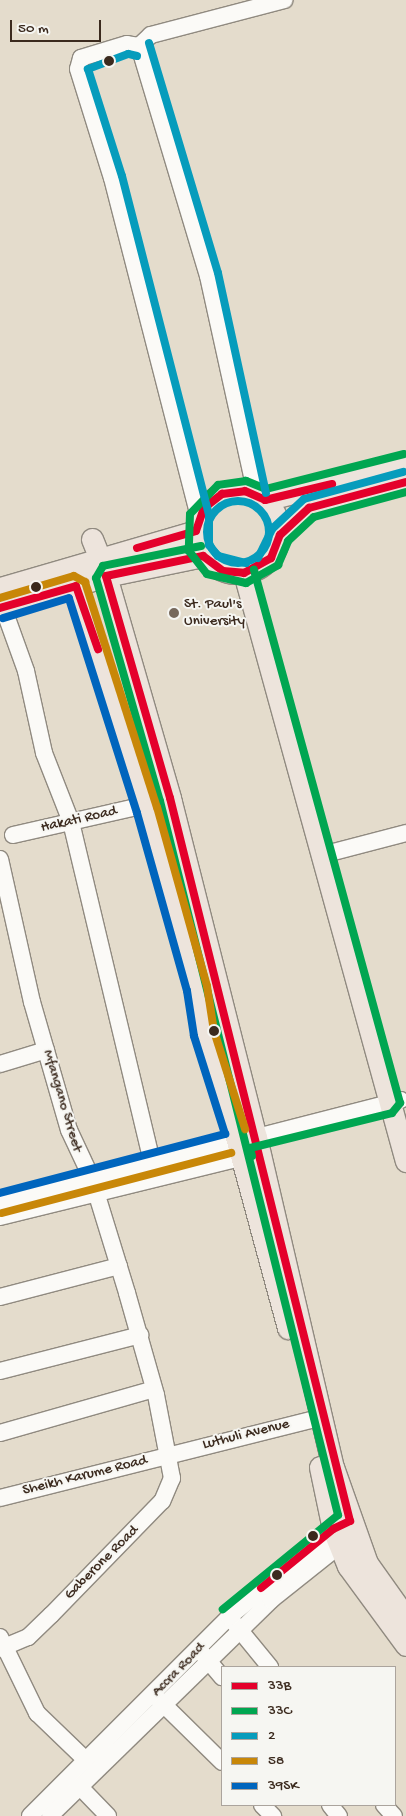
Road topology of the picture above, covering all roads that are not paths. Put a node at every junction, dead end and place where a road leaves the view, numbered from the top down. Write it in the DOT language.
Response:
graph roads {
  1 [pos="284,0"];
  2 [pos="139,46"];
  3 [pos="406,464"];
  4 [pos="406,482"];
  5 [pos="261,498"];
  6 [pos="197,524"];
  7 [pos="280,534"];
  8 [pos="92,539"];
  9 [pos="204,556"];
  10 [pos="103,568"];
  11 [pos="250,572"];
  12 [pos="76,586"];
  13 [pos="1,601"];
  14 [pos="164,779"];
  15 [pos="139,785"];
  16 [pos="171,802"];
  17 [pos="146,808"];
  18 [pos="71,822"];
  19 [pos="7,832"];
  20 [pos="406,833"];
  21 [pos="328,854"];
  22 [pos="0,858"];
  23 [pos="46,1050"];
  24 [pos="0,1064"];
  25 [pos="399,1107"];
  26 [pos="249,1147"];
  27 [pos="406,1162"];
  28 [pos="152,1163"];
  29 [pos="94,1186"];
  30 [pos="0,1203"];
  31 [pos="0,1217"];
  32 [pos="119,1266"];
  33 [pos="0,1297"];
  34 [pos="140,1335"];
  35 [pos="0,1371"];
  36 [pos="154,1388"];
  37 [pos="316,1418"];
  38 [pos="0,1433"];
  39 [pos="169,1454"];
  40 [pos="0,1498"];
  41 [pos="344,1532"];
  42 [pos="406,1618"];
  43 [pos="234,1624"];
  44 [pos="2,1645"];
  45 [pos="406,1646"];
  46 [pos="203,1655"];
  47 [pos="269,1666"];
  48 [pos="221,1676"];
  49 [pos="160,1700"];
  50 [pos="221,1761"];
  51 [pos="88,1762"];
  52 [pos="81,1788"];
  53 [pos="263,1806"];
  54 [pos="331,1806"];
  55 [pos="385,1806"];
  56 [pos="30,1816"];
  57 [pos="50,1816"];
  58 [pos="108,1816"];
  59 [pos="273,1816"];
  60 [pos="339,1816"];
  61 [pos="394,1816"];
  1 -- 2 [label="street"];
  2 -- 5 [label="street"];
  2 -- 6 [label="street"];
  3 -- 5 [label="main road"];
  4 -- 7 [label="main road"];
  5 -- 6 [label="main road"];
  5 -- 7 [label="main road"];
  6 -- 9 [label="main road"];
  6 -- 10 [label="main road"];
  7 -- 11 [label="main road"];
  8 -- 10 [label="main road"];
  9 -- 10 [label="main road"];
  9 -- 11 [label="main road"];
  10 -- 12 [label="main road"];
  10 -- 13 [label="main road"];
  10 -- 14 [label="main road"];
  11 -- 21 [label="main road"];
  12 -- 13 [label="main road"];
  12 -- 15 [label="main road"];
  13 -- 18 [label="street"];
  14 -- 15 [label="main road"];
  14 -- 16 [label="main road"];
  15 -- 17 [label="main road"];
  16 -- 17 [label="main road"];
  16 -- 26 [label="main road"];
  17 -- 18 [label="street, Hakati Road"];
  17 -- 26 [label="main road"];
  18 -- 19 [label="street, Hakati Road"];
  18 -- 28 [label="street"];
  19 -- 22 [label="street"];
  20 -- 21 [label="street"];
  21 -- 25 [label="main road"];
  22 -- 23 [label="street, Mfangano Street"];
  23 -- 24 [label="street"];
  23 -- 29 [label="street, Mfangano Street"];
  25 -- 26 [label="street"];
  25 -- 27 [label="main road"];
  26 -- 28 [label="street"];
  26 -- 29 [label="street"];
  26 -- 37 [label="main road"];
  28 -- 29 [label="street"];
  29 -- 30 [label="street"];
  29 -- 31 [label="street"];
  29 -- 32 [label="street, Mfangano Street"];
  32 -- 33 [label="street"];
  32 -- 34 [label="street, Mfangano Street"];
  34 -- 35 [label="street"];
  34 -- 36 [label="street, Mfangano Street"];
  36 -- 38 [label="street"];
  36 -- 39 [label="street, Mfangano Street"];
  37 -- 39 [label="street, Luthuli Avenue"];
  37 -- 41 [label="main road"];
  39 -- 40 [label="street, Sheikh Karume Road"];
  39 -- 44 [label="street, Gaberone Road"];
  41 -- 42 [label="main road"];
  41 -- 43 [label="street, Accra Road"];
  41 -- 45 [label="main road"];
  43 -- 46 [label="street, Accra Road"];
  43 -- 47 [label="street"];
  44 -- 51 [label="street"];
  46 -- 48 [label="street"];
  46 -- 49 [label="street, Accra Road"];
  49 -- 50 [label="street"];
  49 -- 51 [label="street, Accra Road"];
  49 -- 52 [label="street, Accra Road"];
  51 -- 56 [label="street, Accra Road"];
  52 -- 57 [label="street, Accra Road"];
  52 -- 58 [label="street"];
  53 -- 59 [label="street"];
  54 -- 60 [label="street"];
  55 -- 61 [label="street"];
}
